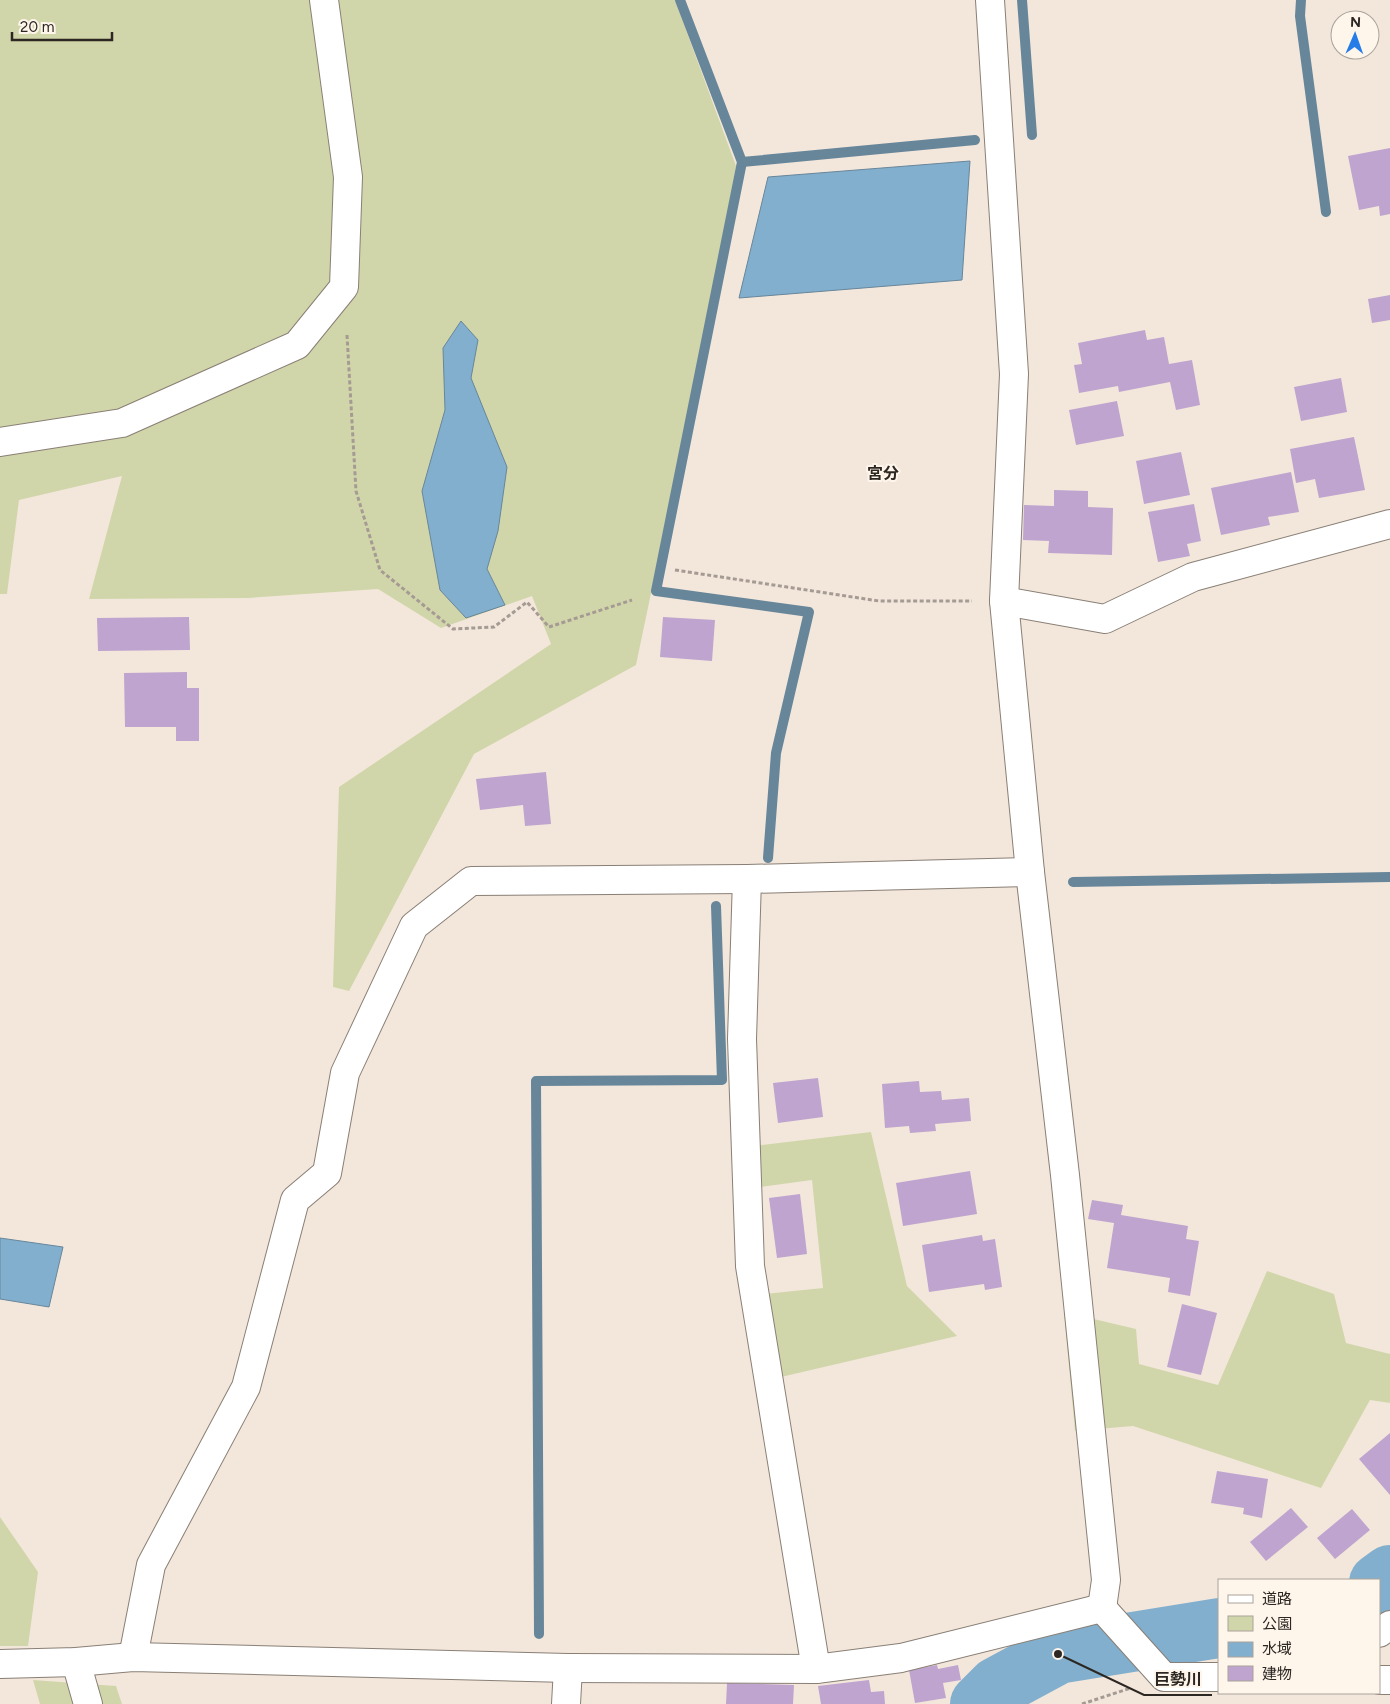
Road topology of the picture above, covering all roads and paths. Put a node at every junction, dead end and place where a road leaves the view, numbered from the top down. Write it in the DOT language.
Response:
graph roads {
  1 [pos="324,0"];
  2 [pos="990,0"];
  3 [pos="344,287"];
  4 [pos="0,442"];
  5 [pos="1390,524"];
  6 [pos="676,570"];
  7 [pos="632,600"];
  8 [pos="1004,601"];
  9 [pos="1030,872"];
  10 [pos="747,879"];
  11 [pos="1102,1608"];
  12 [pos="133,1657"];
  13 [pos="76,1662"];
  14 [pos="0,1664"];
  15 [pos="568,1668"];
  16 [pos="816,1669"];
  17 [pos="1164,1676"];
  18 [pos="1218,1677"];
  19 [pos="88,1704"];
  20 [pos="566,1704"];
  21 [pos="1082,1704"];
  1 -- 3 [label="street"];
  2 -- 8 [label="street"];
  3 -- 4 [label="street"];
  3 -- 7 [label="path"];
  5 -- 8 [label="street"];
  6 -- 8 [label="path"];
  8 -- 9 [label="street"];
  9 -- 10 [label="street"];
  9 -- 11 [label="street"];
  10 -- 12 [label="street"];
  10 -- 16 [label="street"];
  11 -- 16 [label="street"];
  11 -- 17 [label="street"];
  12 -- 13 [label="street"];
  12 -- 15 [label="street"];
  13 -- 14 [label="street"];
  13 -- 19 [label="street"];
  15 -- 16 [label="street"];
  15 -- 20 [label="street"];
  17 -- 18 [label="street"];
  17 -- 21 [label="path"];
}
